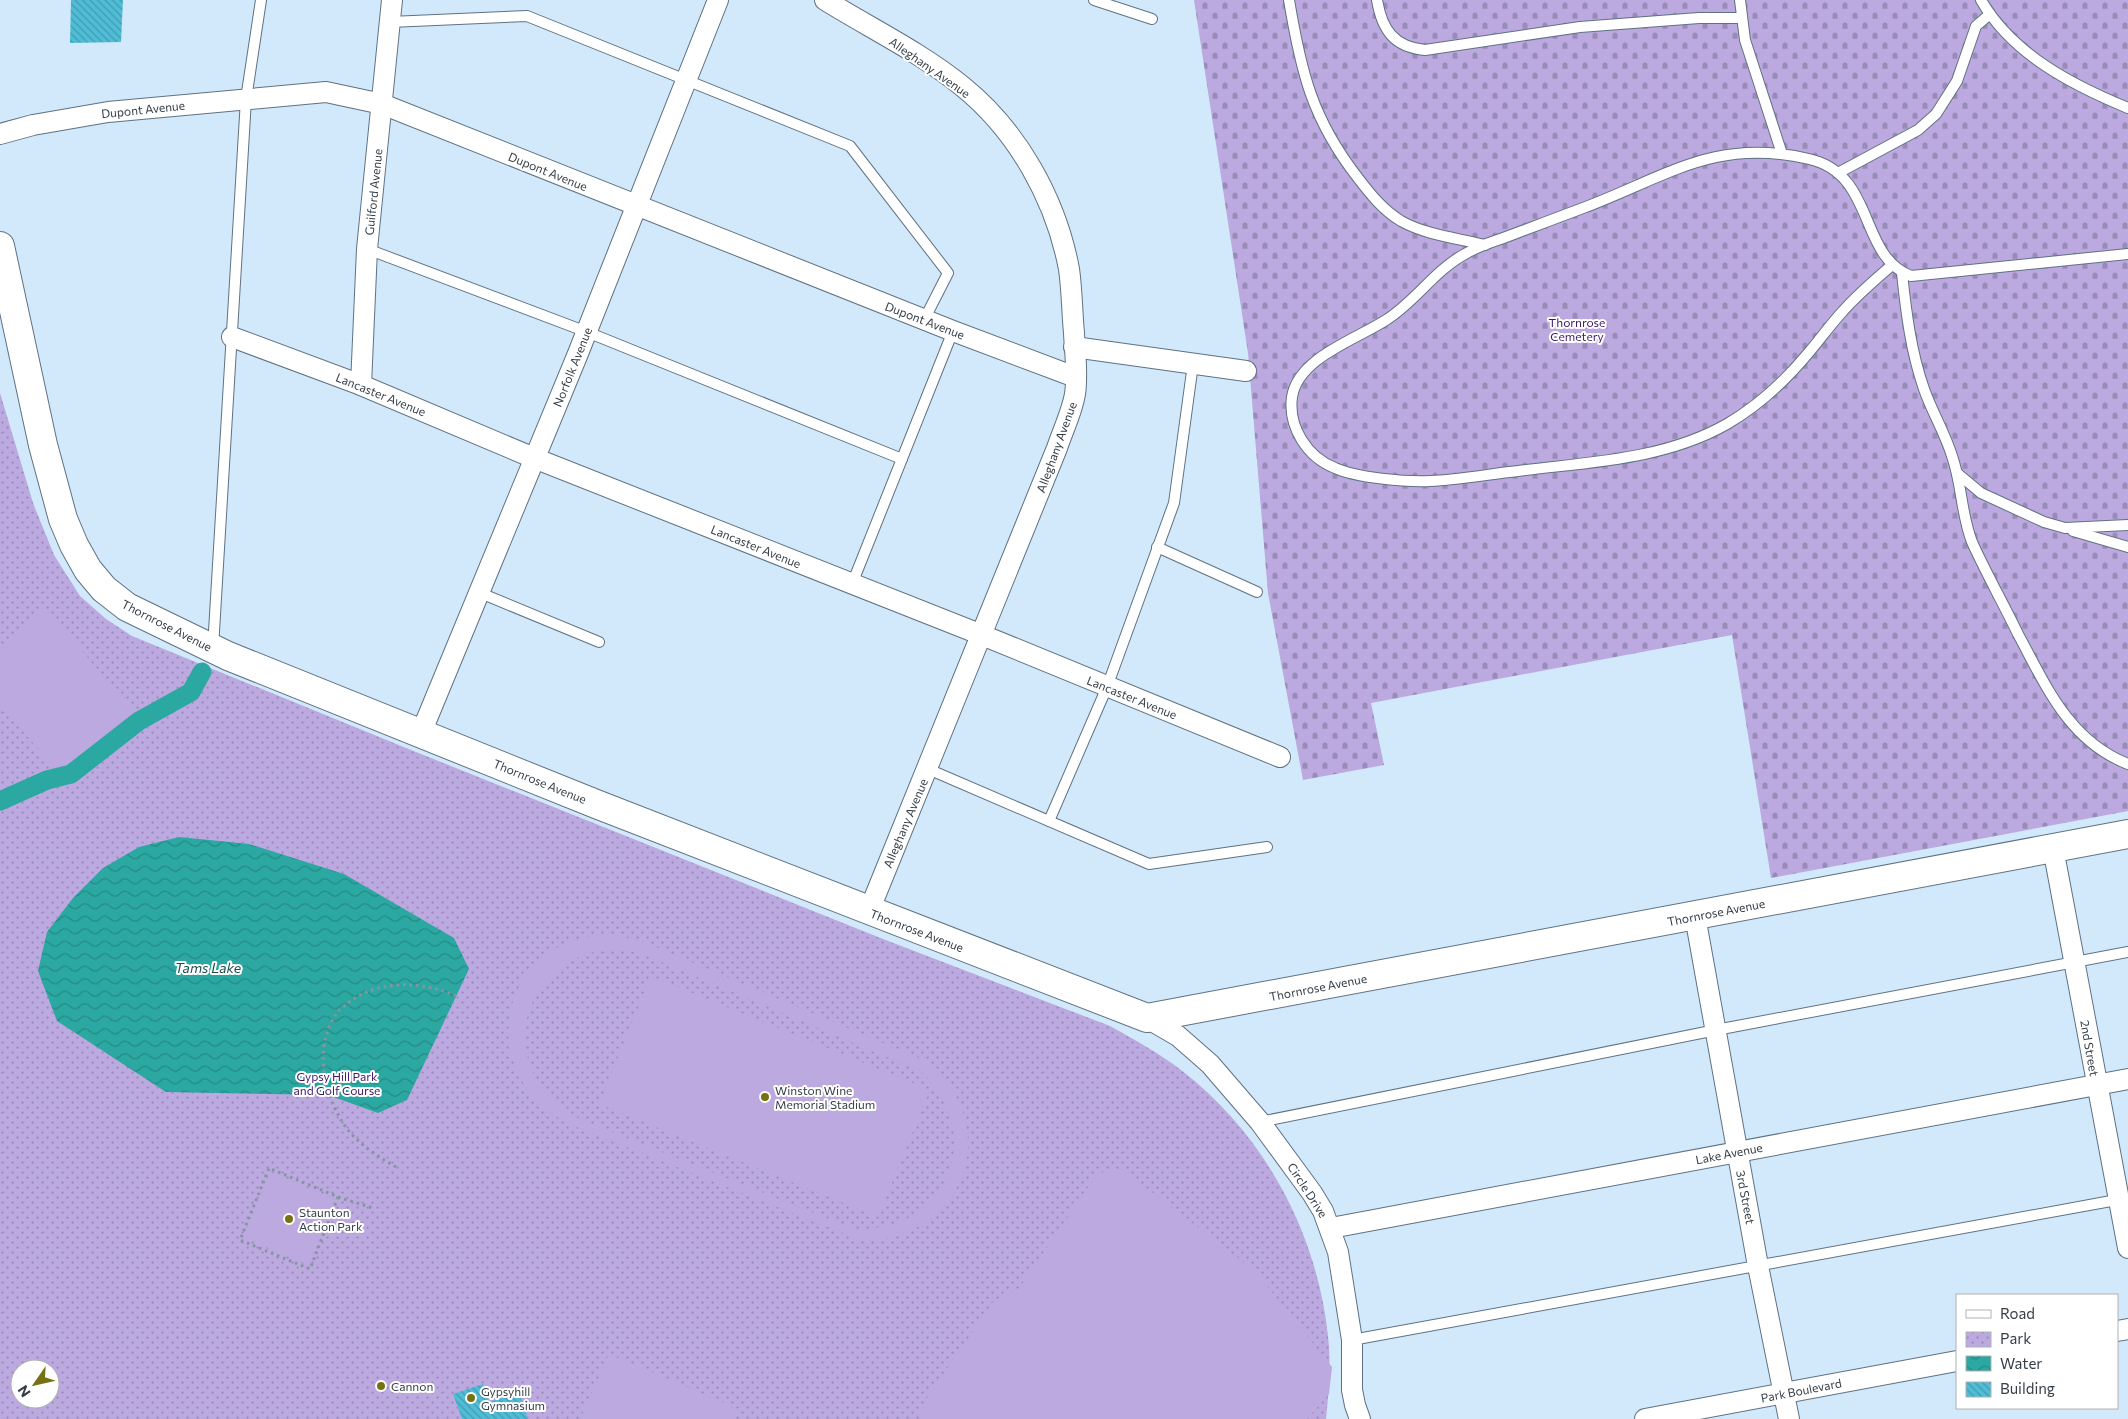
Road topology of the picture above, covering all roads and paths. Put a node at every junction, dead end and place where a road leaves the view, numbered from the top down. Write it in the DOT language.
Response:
graph roads {
  1 [pos="261,0"];
  2 [pos="392,0"];
  3 [pos="718,0"];
  4 [pos="825,0"];
  5 [pos="1094,0"];
  6 [pos="1289,0"];
  7 [pos="1377,0"];
  8 [pos="1740,0"];
  9 [pos="1981,0"];
  10 [pos="1990,14"];
  11 [pos="1741,18"];
  12 [pos="1152,19"];
  13 [pos="390,22"];
  14 [pos="687,80"];
  15 [pos="246,99"];
  16 [pos="382,104"];
  17 [pos="2128,108"];
  18 [pos="0,134"];
  19 [pos="1782,154"];
  20 [pos="1838,172"];
  21 [pos="636,206"];
  22 [pos="1485,245"];
  23 [pos="0,246"];
  24 [pos="367,249"];
  25 [pos="2128,254"];
  26 [pos="1892,266"];
  27 [pos="1902,273"];
  28 [pos="924,320"];
  29 [pos="953,331"];
  30 [pos="587,332"];
  31 [pos="232,337"];
  32 [pos="1074,347"];
  33 [pos="1193,364"];
  34 [pos="1246,371"];
  35 [pos="1076,377"];
  36 [pos="361,386"];
  37 [pos="534,458"];
  38 [pos="902,459"];
  39 [pos="1957,472"];
  40 [pos="2128,525"];
  41 [pos="2065,528"];
  42 [pos="2128,547"];
  43 [pos="1157,548"];
  44 [pos="852,584"];
  45 [pos="478,592"];
  46 [pos="1257,592"];
  47 [pos="982,635"];
  48 [pos="599,642"];
  49 [pos="213,649"];
  50 [pos="1107,686"];
  51 [pos="421,733"];
  52 [pos="1280,757"];
  53 [pos="2128,764"];
  54 [pos="928,769"];
  55 [pos="1050,821"];
  56 [pos="2128,834"];
  57 [pos="1267,847"];
  58 [pos="2053,848"];
  59 [pos="869,911"];
  60 [pos="1695,916"];
  61 [pos="2128,952"];
  62 [pos="2075,962"];
  63 [pos="456,996"];
  64 [pos="1147,1018"];
  65 [pos="1716,1030"];
  66 [pos="2128,1079"];
  67 [pos="2097,1085"];
  68 [pos="1260,1122"];
  69 [pos="1737,1152"];
  70 [pos="396,1167"];
  71 [pos="338,1197"];
  72 [pos="2124,1199"];
  73 [pos="374,1208"];
  74 [pos="1331,1228"];
  75 [pos="2128,1248"];
  76 [pos="1758,1266"];
  77 [pos="1352,1340"];
  78 [pos="1956,1361"];
  79 [pos="1784,1393"];
  80 [pos="1360,1419"];
  81 [pos="1645,1419"];
  82 [pos="1789,1419"];
  1 -- 15 [label="lane"];
  2 -- 13 [label="street, Guilford Avenue"];
  3 -- 14 [label="street, Norfolk Avenue"];
  4 -- 32 [label="street, Alleghany Avenue"];
  5 -- 12 [label="lane"];
  6 -- 22 [label="lane"];
  7 -- 11 [label="lane"];
  8 -- 11 [label="lane"];
  9 -- 10 [label="lane"];
  10 -- 17 [label="lane"];
  10 -- 20 [label="lane"];
  11 -- 19 [label="lane"];
  13 -- 14 [label="lane"];
  13 -- 16 [label="street, Guilford Avenue"];
  14 -- 21 [label="street, Norfolk Avenue"];
  14 -- 28 [label="lane"];
  15 -- 16 [label="street, Dupont Avenue"];
  15 -- 18 [label="street, Dupont Avenue"];
  15 -- 31 [label="lane"];
  16 -- 21 [label="street, Dupont Avenue"];
  16 -- 24 [label="street, Guilford Avenue"];
  19 -- 20 [label="lane"];
  19 -- 22 [label="lane"];
  20 -- 26 [label="lane"];
  21 -- 28 [label="street, Dupont Avenue"];
  21 -- 30 [label="street, Norfolk Avenue"];
  22 -- 26 [label="lane"];
  23 -- 49 [label="street, Thornrose Avenue"];
  24 -- 30 [label="lane"];
  24 -- 36 [label="street, Guilford Avenue"];
  25 -- 27 [label="lane"];
  26 -- 27 [label="lane"];
  27 -- 39 [label="lane"];
  28 -- 29 [label="street, Dupont Avenue"];
  29 -- 35 [label="street, Dupont Avenue"];
  29 -- 38 [label="lane"];
  30 -- 37 [label="street, Norfolk Avenue"];
  30 -- 38 [label="lane"];
  31 -- 36 [label="street, Lancaster Avenue"];
  31 -- 49 [label="lane"];
  32 -- 33 [label="street"];
  32 -- 35 [label="street, Alleghany Avenue"];
  33 -- 34 [label="street"];
  33 -- 43 [label="lane"];
  35 -- 47 [label="street, Alleghany Avenue"];
  36 -- 37 [label="street, Lancaster Avenue"];
  37 -- 44 [label="street, Lancaster Avenue"];
  37 -- 45 [label="street, Norfolk Avenue"];
  38 -- 44 [label="lane"];
  39 -- 41 [label="lane"];
  39 -- 53 [label="lane"];
  40 -- 41 [label="lane"];
  41 -- 42 [label="lane"];
  43 -- 46 [label="lane"];
  43 -- 50 [label="lane"];
  44 -- 47 [label="street, Lancaster Avenue"];
  45 -- 48 [label="lane"];
  45 -- 51 [label="street, Norfolk Avenue"];
  47 -- 50 [label="street, Lancaster Avenue"];
  47 -- 54 [label="street, Alleghany Avenue"];
  49 -- 51 [label="street, Thornrose Avenue"];
  50 -- 52 [label="street, Lancaster Avenue"];
  50 -- 55 [label="lane"];
  51 -- 59 [label="street, Thornrose Avenue"];
  54 -- 55 [label="lane"];
  54 -- 59 [label="street, Alleghany Avenue"];
  55 -- 57 [label="lane"];
  56 -- 58 [label="street, Thornrose Avenue"];
  58 -- 60 [label="street, Thornrose Avenue"];
  58 -- 62 [label="street, 2nd Street"];
  59 -- 64 [label="street, Thornrose Avenue"];
  60 -- 64 [label="street, Thornrose Avenue"];
  60 -- 65 [label="street, 3rd Street"];
  61 -- 62 [label="lane"];
  62 -- 65 [label="lane"];
  62 -- 67 [label="street, 2nd Street"];
  63 -- 70 [label="path"];
  64 -- 68 [label="street, Circle Drive"];
  65 -- 68 [label="lane"];
  65 -- 69 [label="street, 3rd Street"];
  66 -- 67 [label="street, Lake Avenue"];
  67 -- 69 [label="street, Lake Avenue"];
  67 -- 72 [label="street, 2nd Street"];
  68 -- 74 [label="street, Circle Drive"];
  69 -- 74 [label="street, Lake Avenue"];
  69 -- 76 [label="street, 3rd Street"];
  71 -- 71 [label="path"];
  71 -- 73 [label="path"];
  72 -- 75 [label="street, 2nd Street"];
  72 -- 76 [label="lane"];
  74 -- 77 [label="street, Circle Drive"];
  76 -- 77 [label="lane"];
  76 -- 79 [label="street, 3rd Street"];
  77 -- 80 [label="street, Circle Drive"];
  78 -- 79 [label="street, Park Boulevard"];
  79 -- 81 [label="street, Park Boulevard"];
  79 -- 82 [label="street, 3rd Street"];
}
